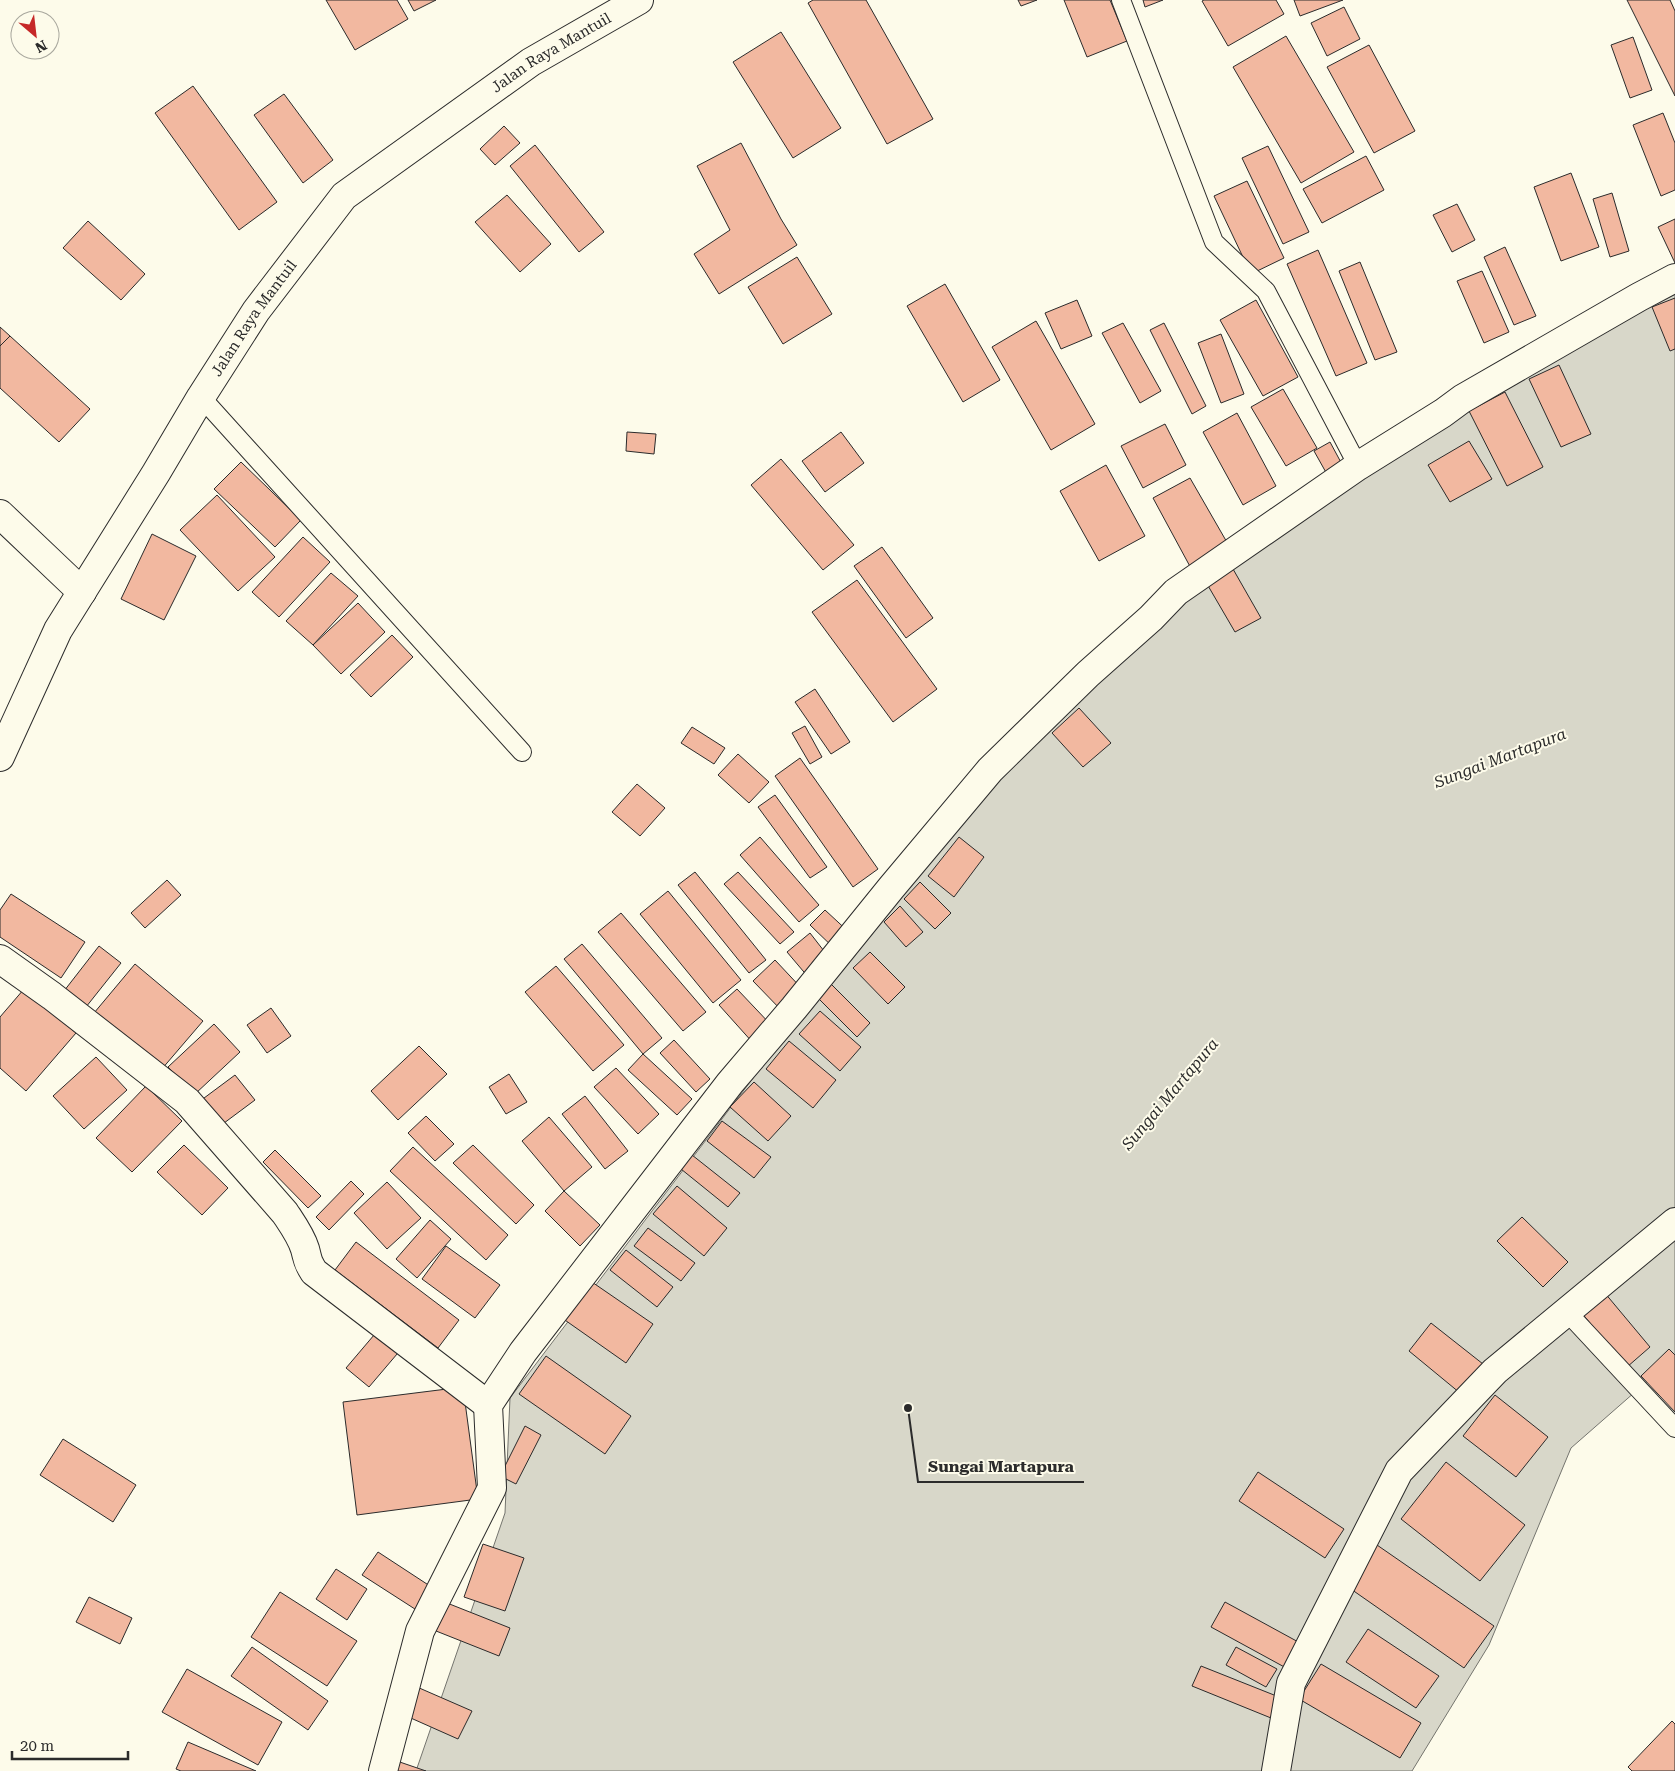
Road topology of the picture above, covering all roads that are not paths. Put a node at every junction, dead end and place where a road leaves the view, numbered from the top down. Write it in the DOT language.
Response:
graph roads {
  1 [pos="640,0"];
  2 [pos="1121,0"];
  3 [pos="1675,278"];
  4 [pos="200,397"];
  5 [pos="1358,466"];
  6 [pos="0,514"];
  7 [pos="82,592"];
  8 [pos="522,752"];
  9 [pos="0,757"];
  10 [pos="0,959"];
  11 [pos="1675,1222"];
  12 [pos="1567,1312"];
  13 [pos="488,1405"];
  14 [pos="1675,1428"];
  15 [pos="382,1771"];
  16 [pos="1276,1771"];
  1 -- 4 [label="street, Jalan Raya Mantuil"];
  2 -- 5 [label="lane"];
  3 -- 5 [label="street"];
  4 -- 7 [label="street, Jalan Raya Mantuil"];
  4 -- 8 [label="lane"];
  5 -- 13 [label="street"];
  6 -- 7 [label="street"];
  7 -- 9 [label="street, Jalan Raya Mantuil"];
  10 -- 13 [label="street"];
  11 -- 12 [label="street"];
  12 -- 14 [label="lane"];
  12 -- 16 [label="street"];
  13 -- 15 [label="street"];
}
